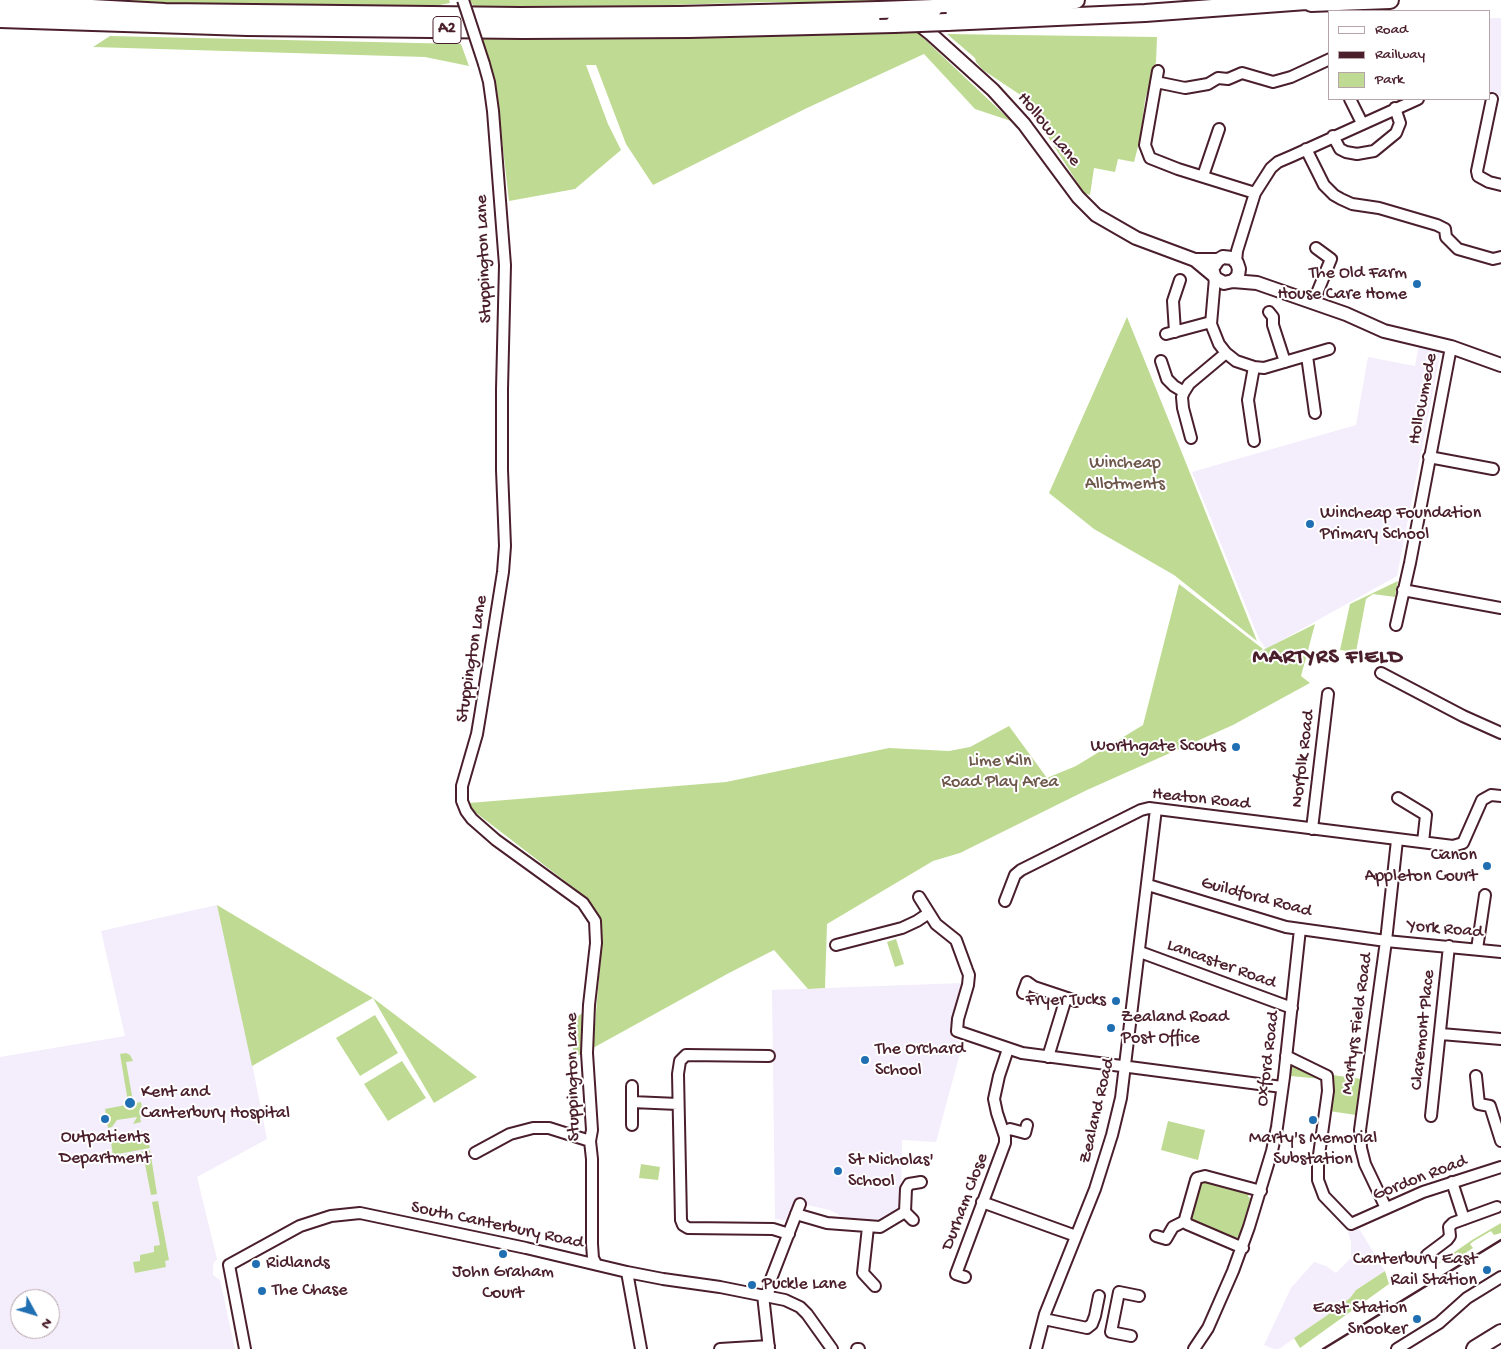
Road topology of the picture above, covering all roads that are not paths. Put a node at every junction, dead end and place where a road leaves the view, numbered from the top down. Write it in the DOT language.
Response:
graph roads {
  1 [pos="463,0"];
  2 [pos="1076,0"];
  3 [pos="1320,0"];
  4 [pos="1390,0"];
  5 [pos="1046,1"];
  6 [pos="0,3"];
  7 [pos="1276,4"];
  8 [pos="883,5"];
  9 [pos="0,19"];
  10 [pos="1328,60"];
  11 [pos="1158,71"];
  12 [pos="1156,82"];
  13 [pos="1350,100"];
  14 [pos="1415,100"];
  15 [pos="1493,100"];
  16 [pos="1395,108"];
  17 [pos="1362,124"];
  18 [pos="1219,129"];
  19 [pos="1334,136"];
  20 [pos="1306,149"];
  21 [pos="1203,176"];
  22 [pos="1501,185"];
  23 [pos="1254,193"];
  24 [pos="1244,227"];
  25 [pos="1316,248"];
  26 [pos="1501,257"];
  27 [pos="1221,258"];
  28 [pos="1195,260"];
  29 [pos="1238,265"];
  30 [pos="1214,277"];
  31 [pos="1180,280"];
  32 [pos="1231,282"];
  33 [pos="1258,283"];
  34 [pos="1313,303"];
  35 [pos="1212,311"];
  36 [pos="1269,312"];
  37 [pos="1211,322"];
  38 [pos="1451,347"];
  39 [pos="1329,350"];
  40 [pos="1226,353"];
  41 [pos="1307,356"];
  42 [pos="1161,361"];
  43 [pos="1284,362"];
  44 [pos="1501,365"];
  45 [pos="1254,368"];
  46 [pos="1184,392"];
  47 [pos="1315,413"];
  48 [pos="1192,438"];
  49 [pos="1254,442"];
  50 [pos="1429,457"];
  51 [pos="1486,468"];
  52 [pos="1403,590"];
  53 [pos="1501,608"];
  54 [pos="1396,625"];
  55 [pos="1381,673"];
  56 [pos="1328,694"];
  57 [pos="1501,732"];
  58 [pos="1501,796"];
  59 [pos="1398,798"];
  60 [pos="1156,809"];
  61 [pos="1312,829"];
  62 [pos="1397,840"];
  63 [pos="1423,842"];
  64 [pos="1148,885"];
  65 [pos="1485,895"];
  66 [pos="919,897"];
  67 [pos="1005,901"];
  68 [pos="929,913"];
  69 [pos="1300,929"];
  70 [pos="1386,941"];
  71 [pos="836,945"];
  72 [pos="1449,946"];
  73 [pos="1477,949"];
  74 [pos="1140,952"];
  75 [pos="1501,952"];
  76 [pos="1023,994"];
  77 [pos="1292,1008"];
  78 [pos="1441,1034"];
  79 [pos="1501,1039"];
  80 [pos="1008,1049"];
  81 [pos="769,1056"];
  82 [pos="1286,1056"];
  83 [pos="1048,1057"];
  84 [pos="1126,1067"];
  85 [pos="1476,1076"];
  86 [pos="632,1086"];
  87 [pos="1282,1087"];
  88 [pos="632,1102"];
  89 [pos="678,1104"];
  90 [pos="1431,1116"];
  91 [pos="1028,1124"];
  92 [pos="632,1125"];
  93 [pos="1004,1132"];
  94 [pos="1501,1140"];
  95 [pos="590,1141"];
  96 [pos="479,1148"];
  97 [pos="1501,1167"];
  98 [pos="920,1182"];
  99 [pos="1452,1182"];
  100 [pos="1261,1191"];
  101 [pos="982,1202"];
  102 [pos="800,1204"];
  103 [pos="1497,1206"];
  104 [pos="1386,1208"];
  105 [pos="905,1212"];
  106 [pos="796,1214"];
  107 [pos="1464,1219"];
  108 [pos="913,1220"];
  109 [pos="1185,1221"];
  110 [pos="868,1227"];
  111 [pos="789,1234"];
  112 [pos="1076,1236"];
  113 [pos="1156,1236"];
  114 [pos="1243,1248"];
  115 [pos="1427,1255"];
  116 [pos="596,1264"];
  117 [pos="627,1272"];
  118 [pos="965,1277"];
  119 [pos="1501,1277"];
  120 [pos="875,1286"];
  121 [pos="765,1296"];
  122 [pos="1099,1296"];
  123 [pos="1139,1296"];
  124 [pos="1097,1307"];
  125 [pos="1115,1311"];
  126 [pos="1044,1319"];
  127 [pos="1501,1333"];
  128 [pos="1131,1336"];
  129 [pos="1501,1343"];
  130 [pos="769,1347"];
  131 [pos="245,1349"];
  132 [pos="641,1349"];
  133 [pos="720,1349"];
  134 [pos="832,1349"];
  135 [pos="1036,1349"];
  136 [pos="1194,1349"];
  137 [pos="1397,1349"];
  138 [pos="1475,1349"];
  139 [pos="1492,1349"];
  1 -- 95 [label="street, Stuppington Lane, bridge"];
  2 -- 5 [label="highway, A2"];
  3 -- 7 [label="highway, A2"];
  4 -- 7 [label="highway, A2"];
  5 -- 8 [label="highway, A2, bridge"];
  6 -- 8 [label="highway, A2"];
  7 -- 9 [label="highway, A2, bridge"];
  8 -- 28 [label="street, Hollow Lane"];
  10 -- 12 [label="street"];
  11 -- 12 [label="street"];
  12 -- 21 [label="street"];
  13 -- 17 [label="street"];
  14 -- 16 [label="street"];
  15 -- 22 [label="street"];
  16 -- 17 [label="street"];
  16 -- 19 [label="street"];
  17 -- 19 [label="street"];
  18 -- 21 [label="street"];
  19 -- 20 [label="street"];
  20 -- 23 [label="street"];
  20 -- 26 [label="street"];
  21 -- 23 [label="street"];
  23 -- 24 [label="street"];
  24 -- 27 [label="street"];
  24 -- 29 [label="street"];
  25 -- 34 [label="street"];
  27 -- 28 [label="street, Hollow Lane"];
  27 -- 29 [label="street, Hollow Lane"];
  27 -- 30 [label="street"];
  28 -- 30 [label="street, Hollow Lane"];
  29 -- 32 [label="street"];
  29 -- 33 [label="street, Hollow Lane"];
  30 -- 32 [label="street, Hollow Lane"];
  30 -- 35 [label="street"];
  31 -- 37 [label="street"];
  32 -- 33 [label="street, Hollow Lane"];
  32 -- 35 [label="street"];
  33 -- 34 [label="street, Hollow Lane"];
  34 -- 38 [label="street, Hollow Lane"];
  35 -- 37 [label="street"];
  36 -- 43 [label="street"];
  37 -- 40 [label="street"];
  38 -- 44 [label="street, Hollow Lane"];
  38 -- 50 [label="street, Hollowmede"];
  39 -- 41 [label="street"];
  40 -- 45 [label="street"];
  40 -- 46 [label="street"];
  41 -- 43 [label="street"];
  41 -- 47 [label="street"];
  42 -- 46 [label="street"];
  43 -- 45 [label="street"];
  45 -- 49 [label="street"];
  46 -- 48 [label="street"];
  50 -- 51 [label="street, Hollowmede"];
  50 -- 52 [label="street, Hollowmede"];
  52 -- 53 [label="street"];
  52 -- 54 [label="street, Hollowmede"];
  55 -- 57 [label="street"];
  56 -- 61 [label="street, Norfolk Road"];
  58 -- 63 [label="street, Heaton Road"];
  59 -- 63 [label="street"];
  60 -- 61 [label="street, Heaton Road"];
  60 -- 64 [label="street, Zealand Road"];
  60 -- 67 [label="street, Heaton Road"];
  61 -- 62 [label="street, Heaton Road"];
  62 -- 63 [label="street, Heaton Road"];
  62 -- 70 [label="street, Martyrs Field Road"];
  64 -- 69 [label="street, Guildford Road"];
  64 -- 74 [label="street, Zealand Road"];
  65 -- 73 [label="street"];
  66 -- 68 [label="street"];
  68 -- 71 [label="street"];
  68 -- 80 [label="street"];
  69 -- 70 [label="street, Guildford Road"];
  69 -- 77 [label="street, Oxford Road"];
  70 -- 72 [label="street, York Road"];
  70 -- 104 [label="street, Martyrs Field Road"];
  72 -- 73 [label="street, York Road"];
  72 -- 78 [label="street, Claremont Place"];
  73 -- 75 [label="street, York Road"];
  74 -- 77 [label="street, Lancaster Road"];
  74 -- 84 [label="street, Zealand Road"];
  76 -- 83 [label="street"];
  77 -- 82 [label="street, Oxford Road"];
  78 -- 79 [label="street"];
  78 -- 90 [label="street, Claremont Place"];
  80 -- 83 [label="street"];
  80 -- 93 [label="street, Durham Close"];
  81 -- 89 [label="street"];
  82 -- 87 [label="street, Oxford Road"];
  82 -- 104 [label="street, Gordon Road"];
  83 -- 84 [label="street"];
  84 -- 87 [label="street"];
  84 -- 112 [label="street, Zealand Road"];
  85 -- 94 [label="street"];
  86 -- 88 [label="street"];
  87 -- 100 [label="street, Oxford Road"];
  88 -- 89 [label="street"];
  88 -- 92 [label="street"];
  89 -- 111 [label="street"];
  91 -- 93 [label="street"];
  93 -- 101 [label="street, Durham Close"];
  95 -- 96 [label="street"];
  95 -- 116 [label="street, Stuppington Lane"];
  97 -- 99 [label="street, Gordon Road"];
  98 -- 105 [label="street"];
  99 -- 104 [label="street, Gordon Road"];
  99 -- 107 [label="street"];
  100 -- 109 [label="street"];
  100 -- 114 [label="street, Oxford Road"];
  101 -- 112 [label="street"];
  101 -- 118 [label="street, Durham Close"];
  102 -- 106 [label="street"];
  103 -- 107 [label="street"];
  105 -- 108 [label="street"];
  105 -- 110 [label="street"];
  106 -- 110 [label="street"];
  106 -- 111 [label="street"];
  107 -- 115 [label="street"];
  109 -- 113 [label="street"];
  109 -- 114 [label="street"];
  110 -- 120 [label="street"];
  111 -- 121 [label="street"];
  112 -- 126 [label="street, Zealand Road"];
  114 -- 136 [label="street, Oxford Road"];
  116 -- 117 [label="street, South Canterbury Road"];
  116 -- 131 [label="street, South Canterbury Road"];
  117 -- 121 [label="street, South Canterbury Road"];
  117 -- 132 [label="street"];
  119 -- 137 [label="street"];
  121 -- 130 [label="street"];
  121 -- 134 [label="street, South Canterbury Road"];
  122 -- 124 [label="street"];
  123 -- 125 [label="street"];
  124 -- 125 [label="street"];
  124 -- 126 [label="street"];
  125 -- 128 [label="street"];
  126 -- 135 [label="street, Zealand Road"];
  127 -- 138 [label="highway"];
  129 -- 139 [label="highway"];
  130 -- 133 [label="street"];
}
